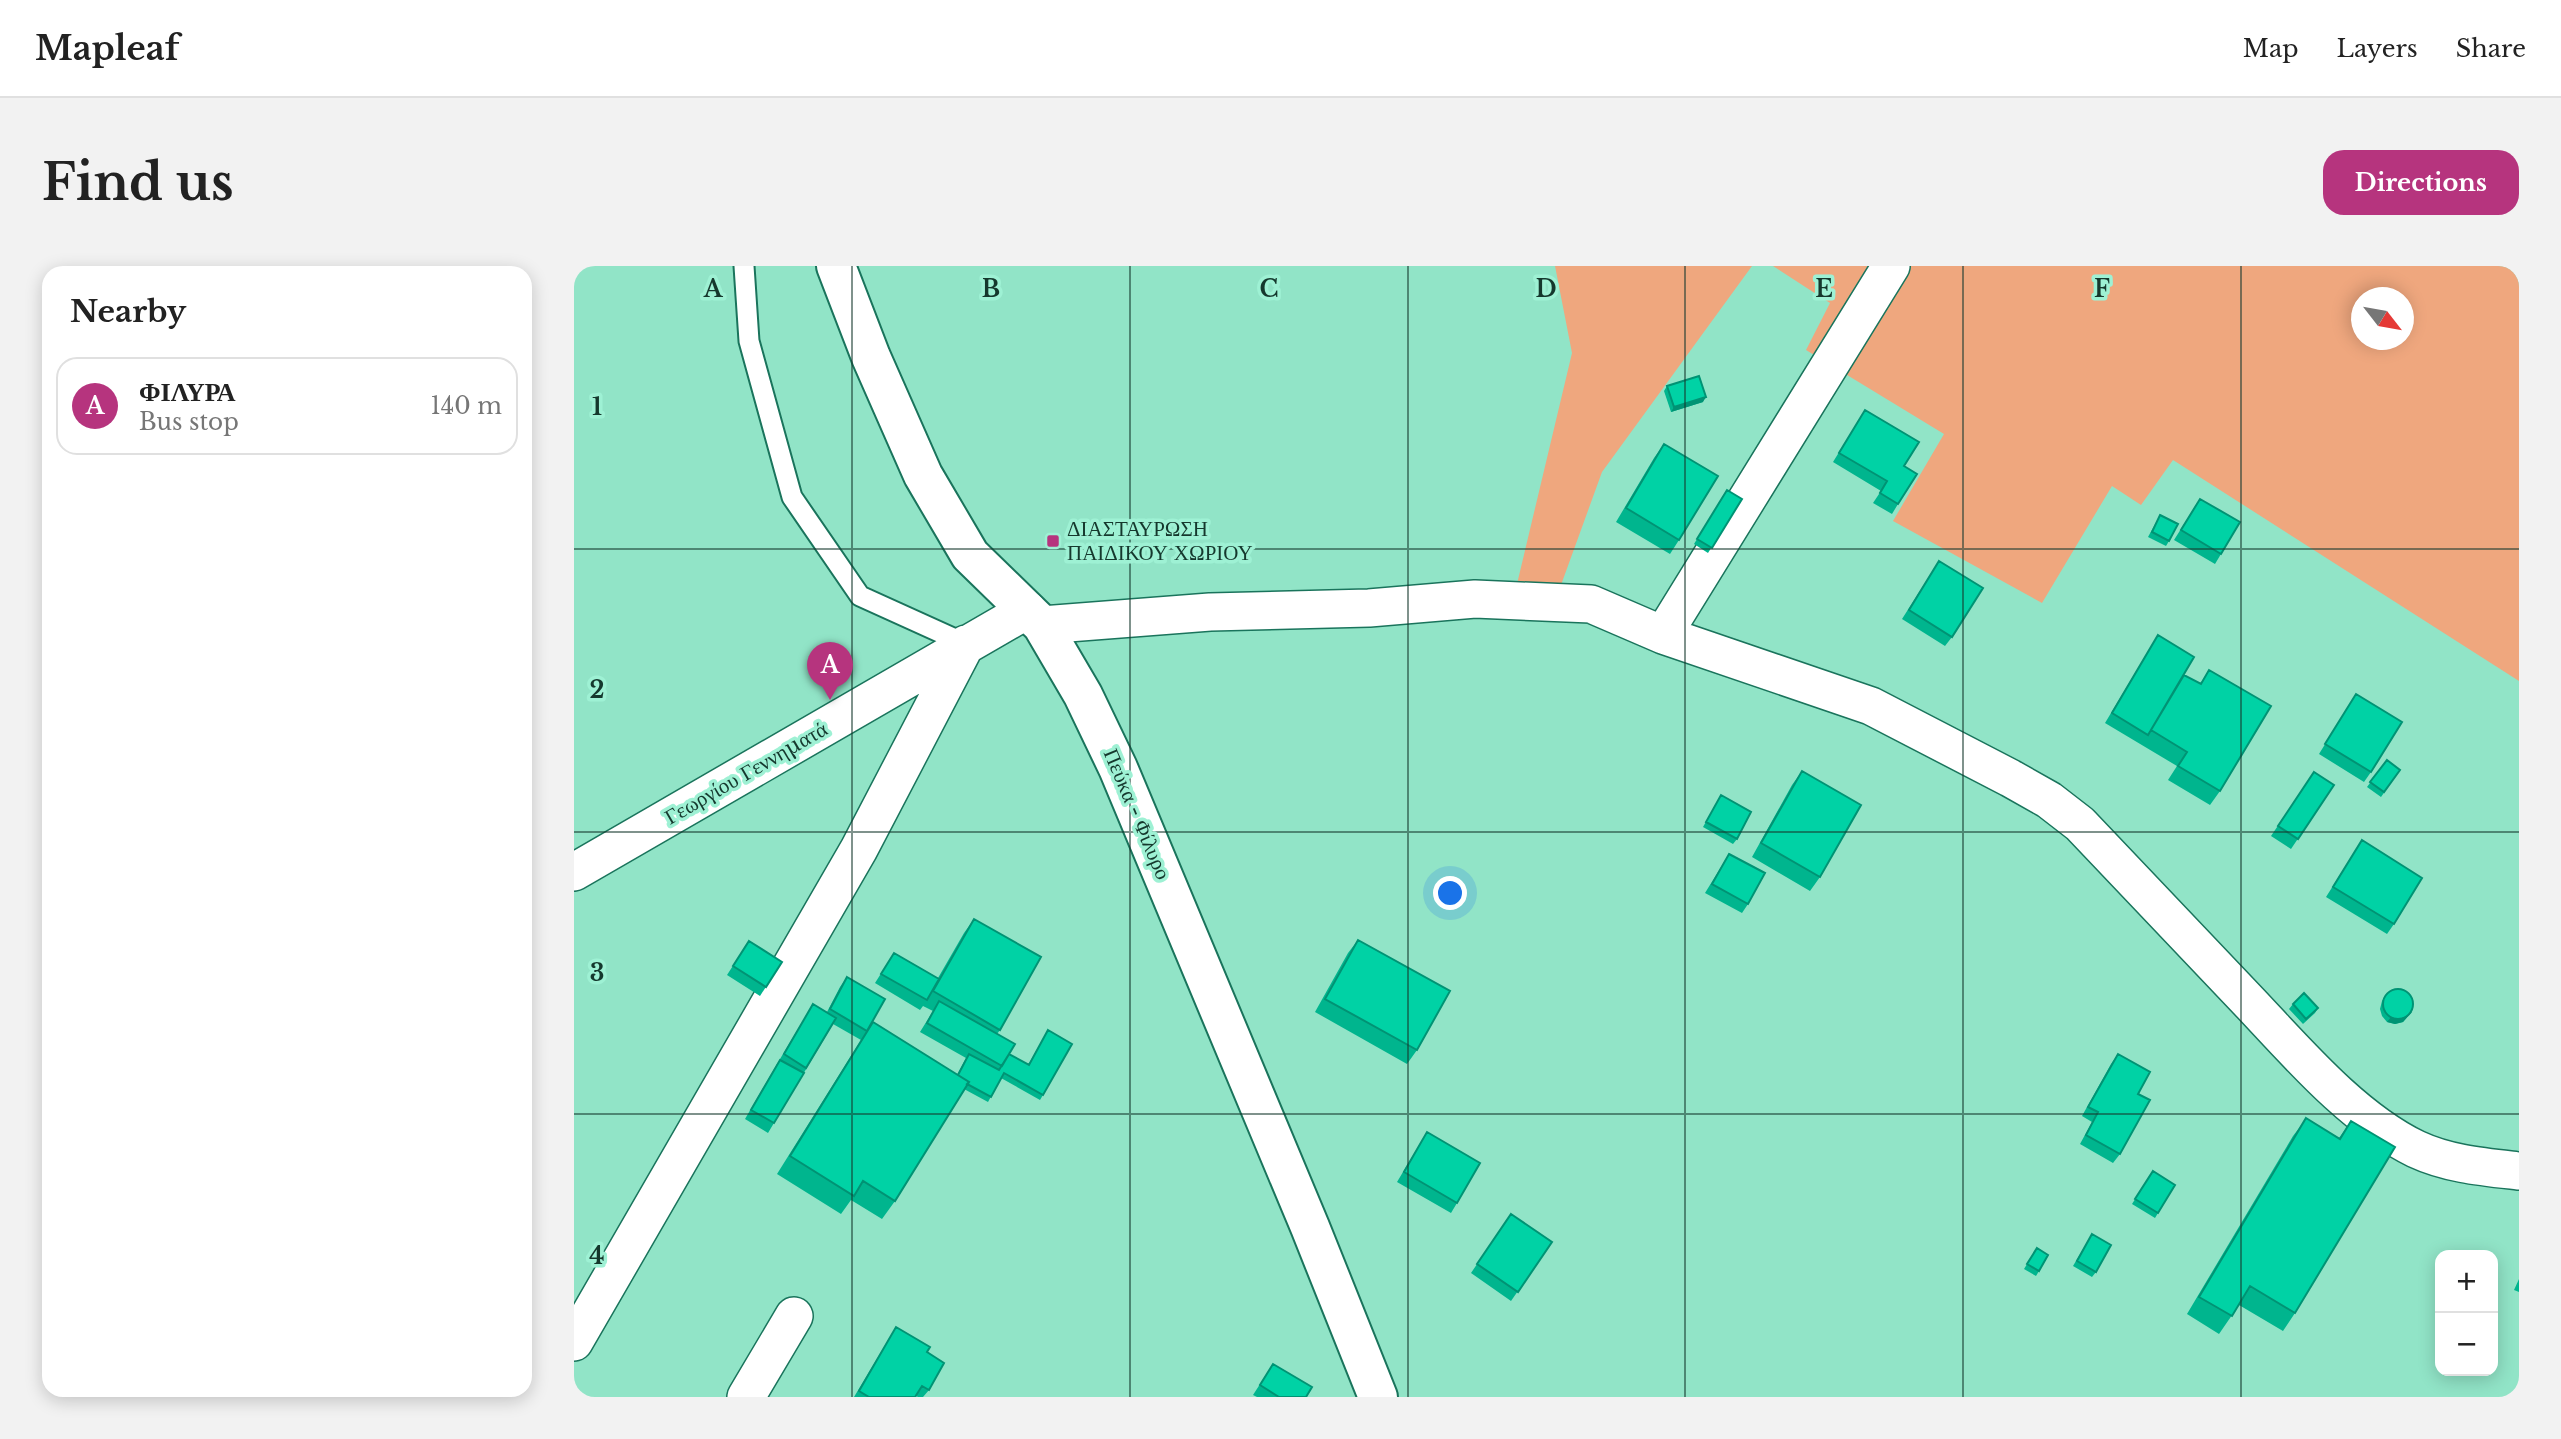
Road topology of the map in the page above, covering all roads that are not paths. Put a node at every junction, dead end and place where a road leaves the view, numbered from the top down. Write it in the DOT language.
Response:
graph roads {
  1 [pos="744,266"];
  2 [pos="836,266"];
  3 [pos="1891,266"];
  4 [pos="1035,617"];
  5 [pos="1663,635"];
  6 [pos="966,644"];
  7 [pos="574,872"];
  8 [pos="2519,1171"];
  9 [pos="794,1316"];
  10 [pos="574,1342"];
  11 [pos="746,1397"];
  12 [pos="1378,1397"];
  1 -- 6 [label="lane"];
  2 -- 4 [label="main road, Πεύκα - Φίλυρο"];
  3 -- 5 [label="street"];
  4 -- 5 [label="street"];
  4 -- 6 [label="street, Γεωργίου Γεννηματά"];
  4 -- 12 [label="main road, Πεύκα - Φίλυρο"];
  5 -- 8 [label="street"];
  6 -- 7 [label="street, Γεωργίου Γεννηματά"];
  6 -- 10 [label="street"];
  9 -- 11 [label="street"];
}
